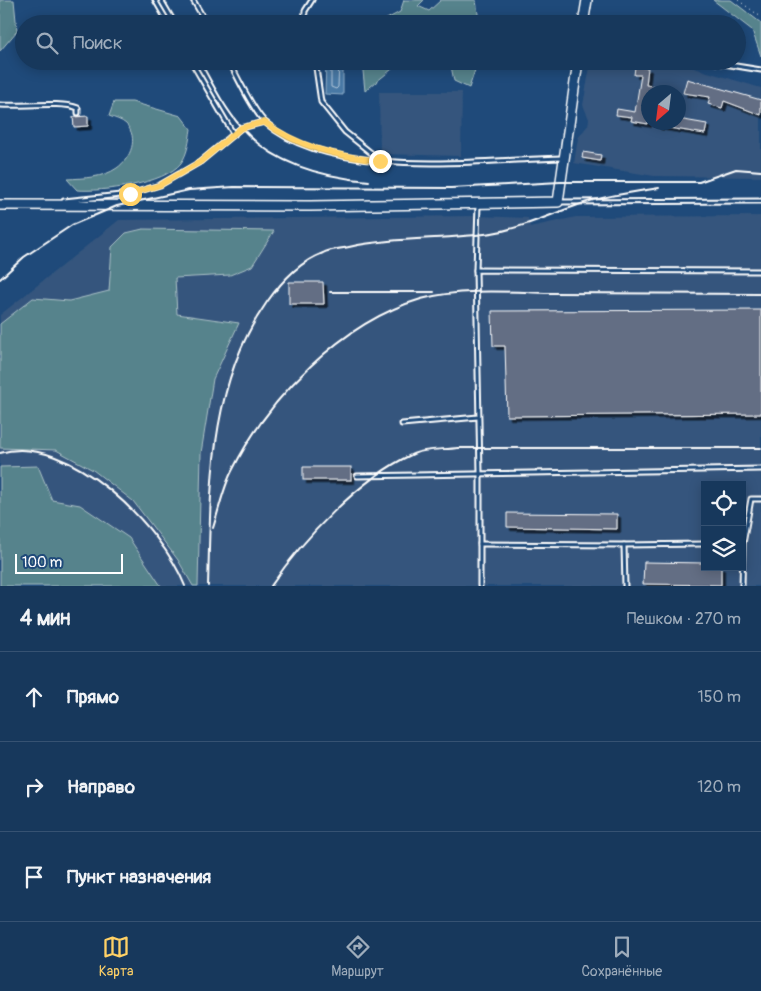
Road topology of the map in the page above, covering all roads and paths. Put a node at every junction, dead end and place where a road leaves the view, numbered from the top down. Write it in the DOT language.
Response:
graph roads {
  1 [pos="155,0"];
  2 [pos="193,0"];
  3 [pos="312,0"];
  4 [pos="587,0"];
  5 [pos="738,0"];
  6 [pos="164,15"];
  7 [pos="202,15"];
  8 [pos="305,15"];
  9 [pos="586,15"];
  10 [pos="761,17"];
  11 [pos="746,68"];
  12 [pos="196,70"];
  13 [pos="233,70"];
  14 [pos="316,70"];
  15 [pos="577,70"];
  16 [pos="761,70"];
  17 [pos="0,105"];
  18 [pos="78,114"];
  19 [pos="264,122"];
  20 [pos="234,135"];
  21 [pos="562,158"];
  22 [pos="380,161"];
  23 [pos="558,202"];
  24 [pos="761,202"];
  25 [pos="478,203"];
  26 [pos="0,205"];
  27 [pos="39,205"];
  28 [pos="476,270"];
  29 [pos="761,271"];
  30 [pos="478,417"];
  31 [pos="402,424"];
  32 [pos="761,469"];
  33 [pos="480,473"];
  34 [pos="357,476"];
  35 [pos="761,499"];
  36 [pos="746,527"];
  37 [pos="480,544"];
  38 [pos="624,544"];
  39 [pos="701,544"];
  40 [pos="742,571"];
  41 [pos="480,586"];
  42 [pos="625,586"];
  43 [pos="742,586"];
  1 -- 6 [label="lane"];
  2 -- 7 [label="lane"];
  3 -- 8 [label="lane"];
  4 -- 9 [label="street"];
  5 -- 10 [label="path"];
  11 -- 16 [label="lane"];
  12 -- 20 [label="lane"];
  13 -- 19 [label="lane"];
  14 -- 22 [label="lane"];
  15 -- 21 [label="street"];
  17 -- 18 [label="lane"];
  19 -- 20 [label="lane"];
  19 -- 22 [label="lane"];
  20 -- 27 [label="lane"];
  21 -- 22 [label="lane"];
  21 -- 23 [label="street"];
  23 -- 24 [label="lane"];
  23 -- 25 [label="street"];
  25 -- 27 [label="street"];
  25 -- 28 [label="lane"];
  26 -- 27 [label="street"];
  28 -- 29 [label="lane"];
  28 -- 30 [label="lane"];
  30 -- 31 [label="lane"];
  30 -- 33 [label="lane"];
  32 -- 33 [label="lane"];
  33 -- 34 [label="lane"];
  33 -- 37 [label="lane"];
  35 -- 36 [label="lane"];
  37 -- 38 [label="lane"];
  37 -- 41 [label="lane"];
  38 -- 39 [label="lane"];
  38 -- 42 [label="lane"];
  40 -- 43 [label="lane"];
}
